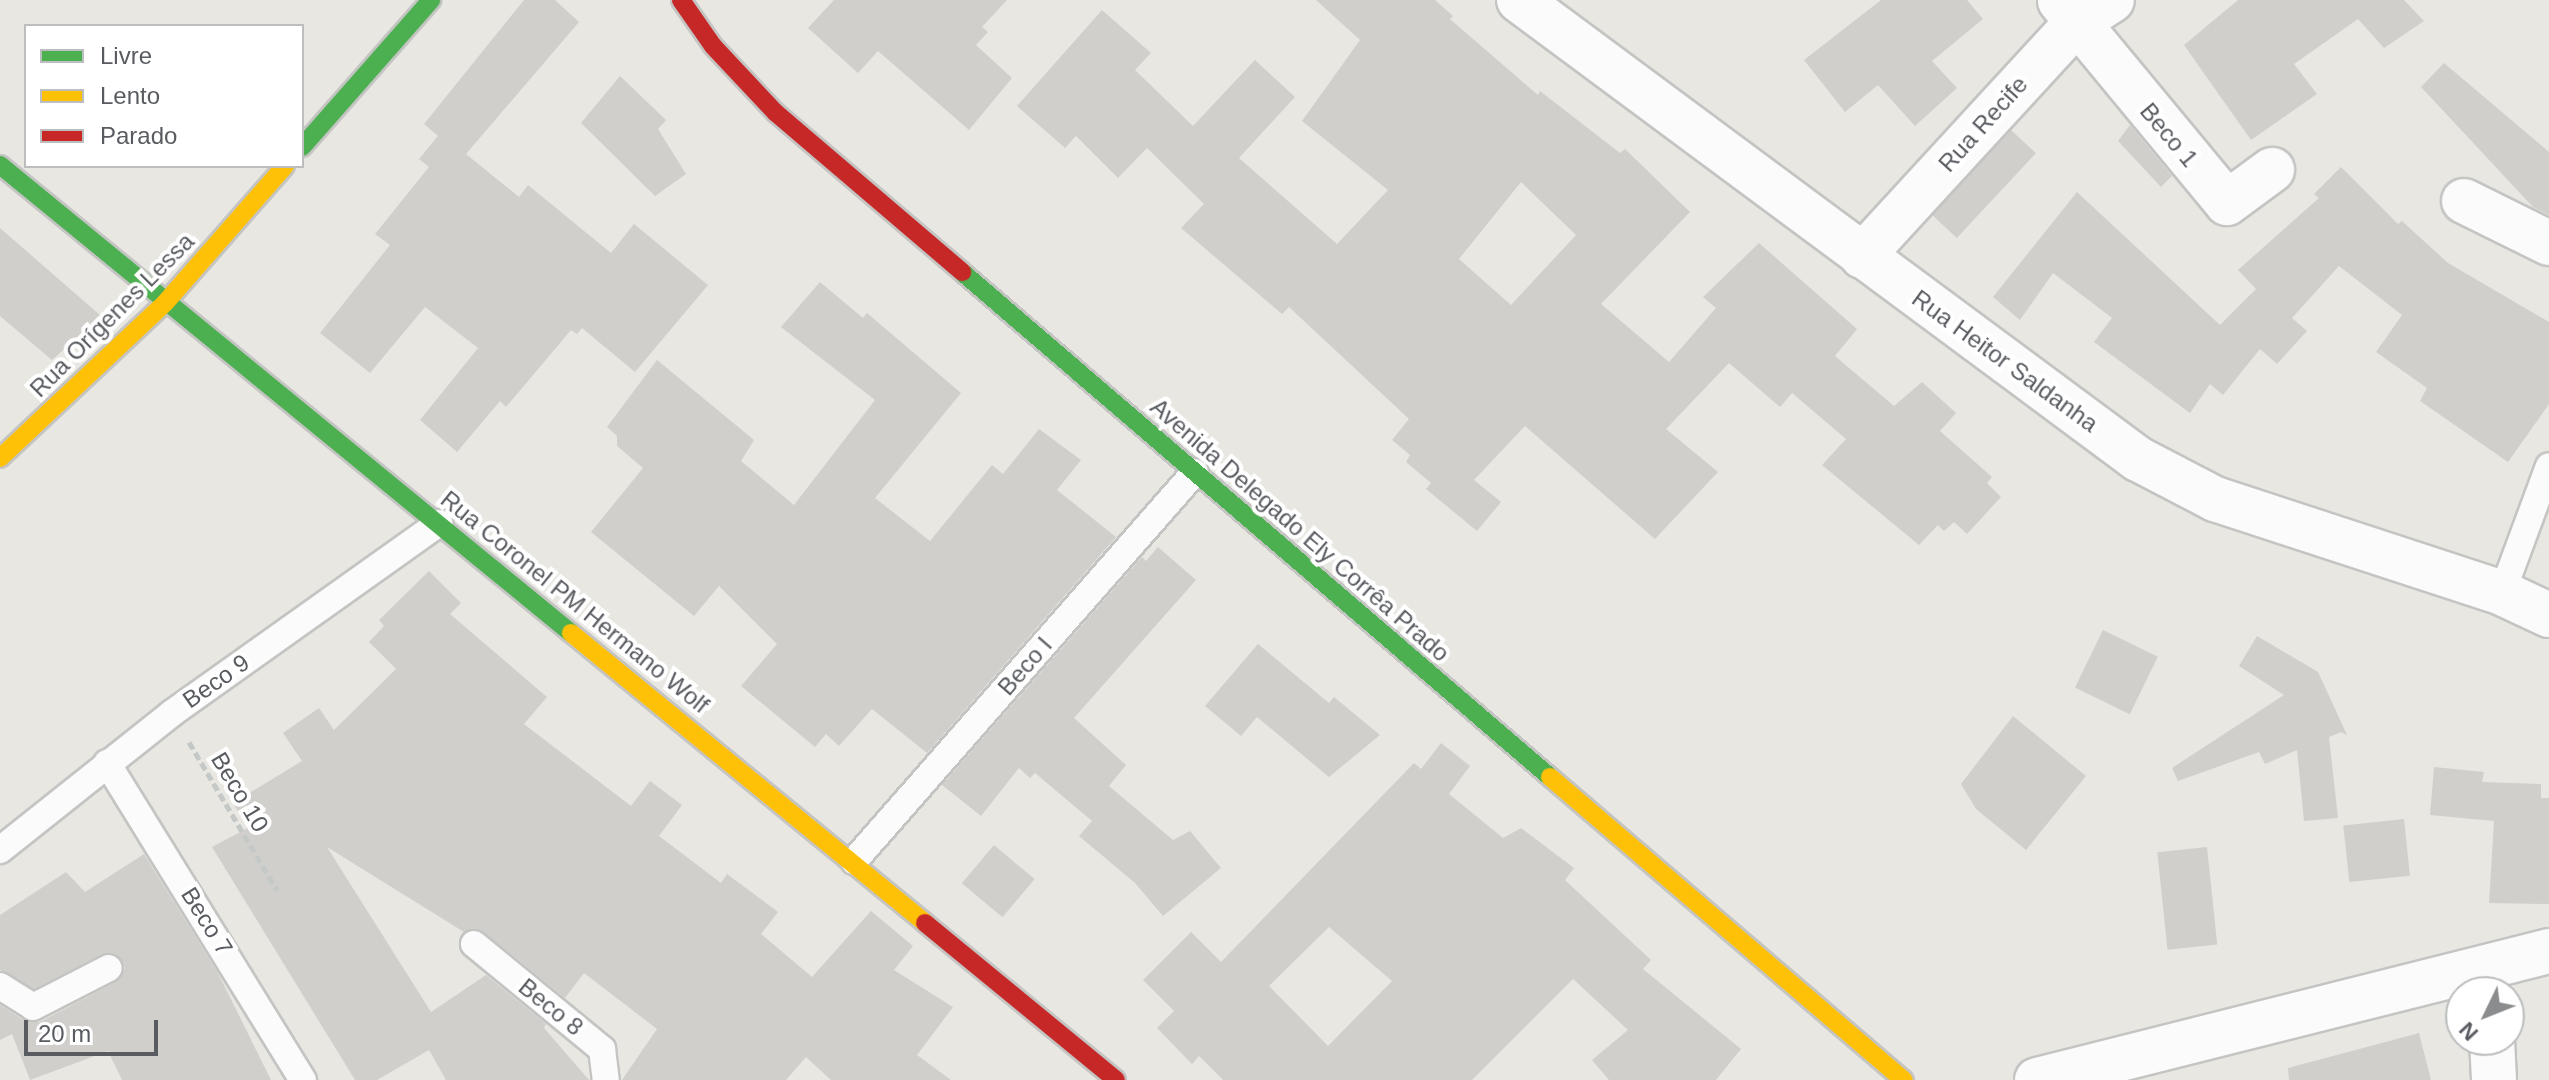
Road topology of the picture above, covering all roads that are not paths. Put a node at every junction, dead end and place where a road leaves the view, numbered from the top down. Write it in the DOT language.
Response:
graph roads {
  1 [pos="431,0"];
  2 [pos="681,0"];
  3 [pos="1519,0"];
  4 [pos="2112,0"];
  5 [pos="2067,12"];
  6 [pos="304,145"];
  7 [pos="0,165"];
  8 [pos="283,168"];
  9 [pos="2272,170"];
  10 [pos="2464,201"];
  11 [pos="2549,243"];
  12 [pos="1862,256"];
  13 [pos="165,303"];
  14 [pos="0,458"];
  15 [pos="2549,466"];
  16 [pos="1195,472"];
  17 [pos="439,523"];
  18 [pos="2502,593"];
  19 [pos="2549,615"];
  20 [pos="107,763"];
  21 [pos="0,850"];
  22 [pos="854,861"];
  23 [pos="474,944"];
  24 [pos="2549,951"];
  25 [pos="109,968"];
  26 [pos="2496,976"];
  27 [pos="0,986"];
  28 [pos="2445,989"];
  29 [pos="2493,1056"];
  30 [pos="303,1080"];
  31 [pos="606,1080"];
  32 [pos="1116,1080"];
  33 [pos="1904,1080"];
  34 [pos="2037,1080"];
  35 [pos="2494,1080"];
  1 -- 6 [label="street"];
  2 -- 16 [label="street, Avenida Delegado Ely Corrêa Prado"];
  3 -- 12 [label="street, Rua Heitor Saldanha"];
  4 -- 5 [label="street, Rua Recife"];
  5 -- 9 [label="street, Beco 1"];
  5 -- 12 [label="street, Rua Recife"];
  7 -- 13 [label="street, Rua Coronel PM Hermano Wolf"];
  8 -- 13 [label="street, Rua Orígenes Lessa"];
  10 -- 11 [label="street"];
  12 -- 18 [label="street, Rua Heitor Saldanha"];
  13 -- 14 [label="street, Rua Orígenes Lessa"];
  13 -- 17 [label="street, Rua Coronel PM Hermano Wolf"];
  15 -- 18 [label="lane"];
  16 -- 22 [label="lane, Beco I"];
  16 -- 33 [label="street, Avenida Delegado Ely Corrêa Prado"];
  17 -- 20 [label="lane, Beco 9"];
  17 -- 22 [label="street, Rua Coronel PM Hermano Wolf"];
  18 -- 19 [label="street, Rua Heitor Saldanha"];
  20 -- 21 [label="lane, Beco 9"];
  20 -- 30 [label="lane, Beco 7"];
  22 -- 32 [label="street, Rua Coronel PM Hermano Wolf"];
  23 -- 31 [label="lane, Beco 8"];
  24 -- 26 [label="street"];
  25 -- 27 [label="lane"];
  28 -- 34 [label="street"];
  29 -- 35 [label="street"];
}
